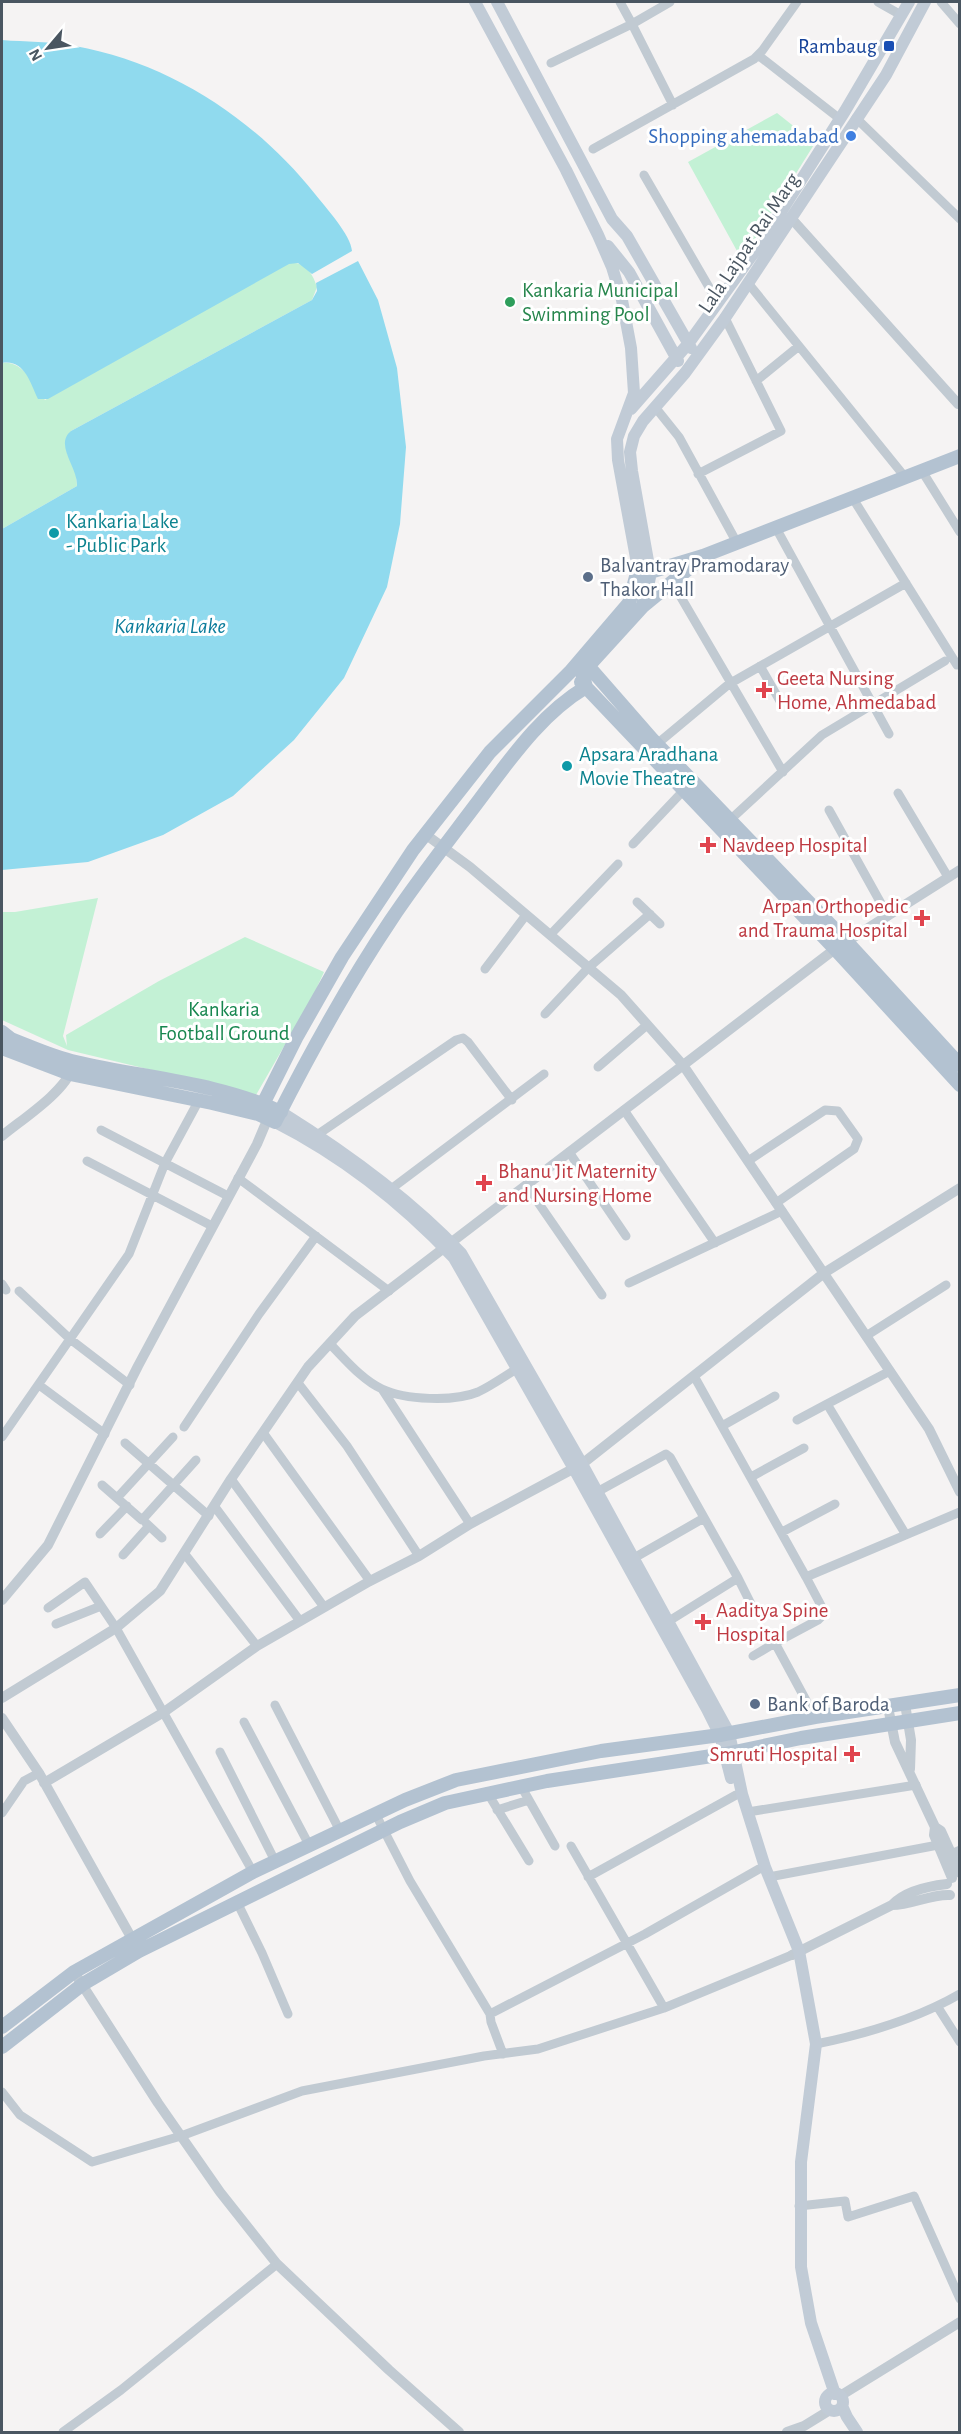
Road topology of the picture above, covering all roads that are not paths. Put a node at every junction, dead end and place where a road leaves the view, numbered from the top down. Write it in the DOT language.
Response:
graph roads {
  1 [pos="475,2"];
  2 [pos="497,2"];
  3 [pos="620,2"];
  4 [pos="670,2"];
  5 [pos="797,2"];
  6 [pos="878,2"];
  7 [pos="909,2"];
  8 [pos="925,2"];
  9 [pos="941,2"];
  10 [pos="901,15"];
  11 [pos="632,24"];
  12 [pos="960,24"];
  13 [pos="758,55"];
  14 [pos="551,63"];
  15 [pos="673,105"];
  16 [pos="856,118"];
  17 [pos="840,119"];
  18 [pos="593,149"];
  19 [pos="644,176"];
  20 [pos="609,213"];
  21 [pos="791,218"];
  22 [pos="960,219"];
  23 [pos="592,222"];
  24 [pos="598,235"];
  25 [pos="748,283"];
  26 [pos="717,301"];
  27 [pos="725,318"];
  28 [pos="687,344"];
  29 [pos="799,346"];
  30 [pos="676,355"];
  31 [pos="696,357"];
  32 [pos="685,373"];
  33 [pos="756,381"];
  34 [pos="959,404"];
  35 [pos="655,407"];
  36 [pos="627,414"];
  37 [pos="960,456"];
  38 [pos="922,471"];
  39 [pos="698,474"];
  40 [pos="905,477"];
  41 [pos="852,497"];
  42 [pos="776,528"];
  43 [pos="960,531"];
  44 [pos="737,543"];
  45 [pos="703,556"];
  46 [pos="644,570"];
  47 [pos="672,582"];
  48 [pos="906,583"];
  49 [pos="643,606"];
  50 [pos="832,626"];
  51 [pos="945,661"];
  52 [pos="585,662"];
  53 [pos="760,666"];
  54 [pos="959,666"];
  55 [pos="570,672"];
  56 [pos="729,684"];
  57 [pos="586,687"];
  58 [pos="780,701"];
  59 [pos="875,704"];
  60 [pos="890,734"];
  61 [pos="657,744"];
  62 [pos="783,772"];
  63 [pos="684,790"];
  64 [pos="898,793"];
  65 [pos="829,810"];
  66 [pos="730,820"];
  67 [pos="425,834"];
  68 [pos="633,844"];
  69 [pos="444,846"];
  70 [pos="618,864"];
  71 [pos="960,870"];
  72 [pos="948,877"];
  73 [pos="638,902"];
  74 [pos="650,914"];
  75 [pos="526,915"];
  76 [pos="888,916"];
  77 [pos="660,924"];
  78 [pos="550,935"];
  79 [pos="841,946"];
  80 [pos="588,968"];
  81 [pos="485,969"];
  82 [pos="545,1014"];
  83 [pos="647,1024"];
  84 [pos="2,1032"];
  85 [pos="2,1048"];
  86 [pos="683,1065"];
  87 [pos="960,1065"];
  88 [pos="598,1067"];
  89 [pos="72,1068"];
  90 [pos="544,1074"];
  91 [pos="960,1085"];
  92 [pos="199,1100"];
  93 [pos="512,1100"];
  94 [pos="624,1110"];
  95 [pos="269,1114"];
  96 [pos="101,1130"];
  97 [pos="317,1135"];
  98 [pos="2,1136"];
  99 [pos="569,1152"];
  100 [pos="87,1161"];
  101 [pos="748,1161"];
  102 [pos="165,1163"];
  103 [pos="238,1178"];
  104 [pos="526,1185"];
  105 [pos="960,1188"];
  106 [pos="391,1189"];
  107 [pos="153,1196"];
  108 [pos="228,1196"];
  109 [pos="779,1207"];
  110 [pos="212,1227"];
  111 [pos="316,1236"];
  112 [pos="627,1236"];
  113 [pos="715,1243"];
  114 [pos="448,1245"];
  115 [pos="824,1273"];
  116 [pos="629,1283"];
  117 [pos="946,1284"];
  118 [pos="19,1291"];
  119 [pos="388,1291"];
  120 [pos="602,1295"];
  121 [pos="866,1336"];
  122 [pos="70,1339"];
  123 [pos="330,1344"];
  124 [pos="518,1368"];
  125 [pos="890,1371"];
  126 [pos="694,1376"];
  127 [pos="298,1383"];
  128 [pos="39,1385"];
  129 [pos="129,1385"];
  130 [pos="382,1389"];
  131 [pos="775,1396"];
  132 [pos="827,1404"];
  133 [pos="797,1420"];
  134 [pos="722,1426"];
  135 [pos="184,1427"];
  136 [pos="3,1432"];
  137 [pos="105,1434"];
  138 [pos="264,1434"];
  139 [pos="173,1437"];
  140 [pos="125,1443"];
  141 [pos="804,1448"];
  142 [pos="196,1460"];
  143 [pos="149,1463"];
  144 [pos="578,1466"];
  145 [pos="751,1477"];
  146 [pos="231,1479"];
  147 [pos="102,1485"];
  148 [pos="174,1486"];
  149 [pos="597,1492"];
  150 [pos="960,1492"];
  151 [pos="117,1497"];
  152 [pos="835,1504"];
  153 [pos="127,1506"];
  154 [pos="212,1512"];
  155 [pos="960,1512"];
  156 [pos="704,1518"];
  157 [pos="145,1523"];
  158 [pos="470,1524"];
  159 [pos="782,1533"];
  160 [pos="100,1534"];
  161 [pos="906,1535"];
  162 [pos="162,1538"];
  163 [pos="184,1553"];
  164 [pos="123,1555"];
  165 [pos="419,1556"];
  166 [pos="634,1558"];
  167 [pos="807,1577"];
  168 [pos="738,1578"];
  169 [pos="370,1581"];
  170 [pos="2,1600"];
  171 [pos="101,1606"];
  172 [pos="324,1607"];
  173 [pos="48,1608"];
  174 [pos="755,1612"];
  175 [pos="300,1621"];
  176 [pos="669,1621"];
  177 [pos="56,1624"];
  178 [pos="116,1628"];
  179 [pos="775,1643"];
  180 [pos="257,1646"];
  181 [pos="753,1656"];
  182 [pos="960,1695"];
  183 [pos="2,1698"];
  184 [pos="905,1704"];
  185 [pos="276,1705"];
  186 [pos="888,1707"];
  187 [pos="164,1712"];
  188 [pos="960,1713"];
  189 [pos="815,1717"];
  190 [pos="2,1718"];
  191 [pos="908,1721"];
  192 [pos="244,1722"];
  193 [pos="890,1723"];
  194 [pos="725,1734"];
  195 [pos="220,1752"];
  196 [pos="730,1753"];
  197 [pos="910,1771"];
  198 [pos="42,1778"];
  199 [pos="916,1785"];
  200 [pos="521,1786"];
  201 [pos="487,1792"];
  202 [pos="736,1795"];
  203 [pos="529,1800"];
  204 [pos="497,1810"];
  205 [pos="748,1812"];
  206 [pos="2,1813"];
  207 [pos="375,1813"];
  208 [pos="935,1827"];
  209 [pos="339,1829"];
  210 [pos="383,1831"];
  211 [pos="308,1844"];
  212 [pos="938,1845"];
  213 [pos="555,1846"];
  214 [pos="571,1846"];
  215 [pos="955,1852"];
  216 [pos="275,1861"];
  217 [pos="530,1861"];
  218 [pos="253,1872"];
  219 [pos="764,1873"];
  220 [pos="588,1877"];
  221 [pos="955,1884"];
  222 [pos="237,1902"];
  223 [pos="626,1944"];
  224 [pos="136,1945"];
  225 [pos="795,1953"];
  226 [pos="74,1972"];
  227 [pos="83,1984"];
  228 [pos="960,1994"];
  229 [pos="938,2006"];
  230 [pos="664,2008"];
  231 [pos="288,2014"];
  232 [pos="490,2014"];
  233 [pos="2,2027"];
  234 [pos="960,2042"];
  235 [pos="816,2044"];
  236 [pos="2,2047"];
  237 [pos="503,2054"];
  238 [pos="2,2092"];
  239 [pos="181,2136"];
  240 [pos="799,2206"];
  241 [pos="277,2264"];
  242 [pos="960,2299"];
  243 [pos="960,2322"];
  244 [pos="835,2402"];
  245 [pos="791,2430"];
  246 [pos="458,2432"];
  247 [pos="63,2433"];
  248 [pos="848,2433"];
  249 [pos="857,2433"];
  1 -- 23 [label="main road"];
  2 -- 20 [label="main road"];
  3 -- 11 [label="street"];
  4 -- 11 [label="street"];
  5 -- 13 [label="street"];
  6 -- 10 [label="street"];
  7 -- 10 [label="main road, Lala Lajpat Rai Marg"];
  8 -- 16 [label="main road, Lala Lajpat Rai Marg"];
  9 -- 12 [label="street"];
  10 -- 17 [label="main road, Lala Lajpat Rai Marg"];
  11 -- 14 [label="street"];
  11 -- 15 [label="street"];
  13 -- 15 [label="street"];
  13 -- 17 [label="street"];
  15 -- 18 [label="street"];
  16 -- 21 [label="main road, Lala Lajpat Rai Marg"];
  16 -- 22 [label="street"];
  17 -- 26 [label="main road, Lala Lajpat Rai Marg"];
  19 -- 26 [label="street"];
  20 -- 23 [label="main road"];
  20 -- 28 [label="main road"];
  21 -- 25 [label="main road, Lala Lajpat Rai Marg"];
  21 -- 34 [label="street"];
  23 -- 24 [label="main road"];
  24 -- 30 [label="main road"];
  24 -- 36 [label="main road"];
  25 -- 27 [label="main road, Lala Lajpat Rai Marg"];
  25 -- 29 [label="street"];
  26 -- 28 [label="main road, Lala Lajpat Rai Marg"];
  27 -- 31 [label="main road, Lala Lajpat Rai Marg"];
  27 -- 33 [label="street"];
  28 -- 30 [label="main road, Lala Lajpat Rai Marg"];
  28 -- 31 [label="main road"];
  29 -- 33 [label="street"];
  29 -- 40 [label="street"];
  30 -- 32 [label="main road"];
  30 -- 36 [label="main road, Lala Lajpat Rai Marg"];
  31 -- 32 [label="main road, Lala Lajpat Rai Marg"];
  32 -- 35 [label="main road, Lala Lajpat Rai Marg"];
  33 -- 39 [label="street"];
  35 -- 39 [label="street"];
  35 -- 46 [label="main road, Lala Lajpat Rai Marg"];
  36 -- 46 [label="main road"];
  37 -- 38 [label="main road"];
  38 -- 40 [label="main road"];
  38 -- 43 [label="street"];
  39 -- 44 [label="street"];
  40 -- 41 [label="main road"];
  41 -- 42 [label="main road"];
  41 -- 48 [label="street"];
  42 -- 44 [label="main road"];
  42 -- 50 [label="street"];
  44 -- 45 [label="main road"];
  45 -- 46 [label="main road"];
  45 -- 47 [label="main road"];
  46 -- 49 [label="main road, Lala Lajpat Rai Marg"];
  46 -- 52 [label="main road"];
  47 -- 49 [label="main road"];
  47 -- 56 [label="street"];
  48 -- 50 [label="street"];
  48 -- 54 [label="street"];
  49 -- 52 [label="main road"];
  50 -- 53 [label="street"];
  50 -- 59 [label="street"];
  51 -- 59 [label="street"];
  52 -- 55 [label="main road"];
  52 -- 57 [label="main road"];
  52 -- 61 [label="main road"];
  53 -- 56 [label="street"];
  53 -- 58 [label="street"];
  55 -- 57 [label="main road"];
  55 -- 67 [label="main road"];
  56 -- 61 [label="street"];
  56 -- 62 [label="street"];
  57 -- 63 [label="main road"];
  57 -- 69 [label="main road"];
  59 -- 60 [label="street"];
  59 -- 62 [label="street"];
  61 -- 66 [label="main road"];
  62 -- 66 [label="street"];
  63 -- 68 [label="street"];
  63 -- 79 [label="main road"];
  64 -- 72 [label="street"];
  65 -- 76 [label="street"];
  66 -- 79 [label="main road"];
  67 -- 69 [label="street"];
  67 -- 95 [label="main road"];
  69 -- 75 [label="street"];
  69 -- 95 [label="main road"];
  70 -- 78 [label="street"];
  71 -- 72 [label="street"];
  72 -- 76 [label="street"];
  73 -- 74 [label="street"];
  74 -- 77 [label="street"];
  74 -- 80 [label="street"];
  75 -- 78 [label="street"];
  75 -- 81 [label="street"];
  76 -- 79 [label="street"];
  78 -- 80 [label="street"];
  79 -- 86 [label="street"];
  79 -- 87 [label="main road"];
  79 -- 91 [label="main road"];
  80 -- 82 [label="street"];
  80 -- 83 [label="street"];
  83 -- 86 [label="street"];
  83 -- 88 [label="street"];
  84 -- 89 [label="main road"];
  85 -- 89 [label="main road"];
  86 -- 94 [label="street"];
  86 -- 101 [label="street"];
  89 -- 92 [label="main road"];
  89 -- 95 [label="main road"];
  89 -- 98 [label="street"];
  90 -- 93 [label="street"];
  92 -- 95 [label="main road"];
  92 -- 102 [label="street"];
  93 -- 97 [label="street"];
  93 -- 106 [label="street"];
  94 -- 99 [label="street"];
  94 -- 113 [label="street"];
  95 -- 97 [label="main road"];
  95 -- 103 [label="street"];
  95 -- 114 [label="main road"];
  96 -- 102 [label="street"];
  97 -- 106 [label="main road"];
  99 -- 104 [label="street"];
  99 -- 112 [label="street"];
  100 -- 107 [label="street"];
  101 -- 109 [label="street"];
  101 -- 109 [label="street"];
  102 -- 107 [label="street"];
  102 -- 108 [label="street"];
  103 -- 108 [label="street"];
  103 -- 111 [label="street"];
  104 -- 114 [label="street"];
  104 -- 120 [label="street"];
  105 -- 115 [label="street"];
  106 -- 114 [label="main road"];
  107 -- 110 [label="street"];
  107 -- 122 [label="street"];
  108 -- 110 [label="street"];
  109 -- 113 [label="street"];
  109 -- 115 [label="street"];
  110 -- 129 [label="street"];
  111 -- 119 [label="street"];
  111 -- 135 [label="street"];
  113 -- 116 [label="street"];
  114 -- 119 [label="street"];
  114 -- 124 [label="main road"];
  114 -- 144 [label="main road"];
  115 -- 121 [label="street"];
  115 -- 126 [label="street"];
  117 -- 121 [label="street"];
  118 -- 122 [label="street"];
  119 -- 123 [label="street"];
  121 -- 125 [label="street"];
  122 -- 128 [label="street"];
  122 -- 129 [label="street"];
  123 -- 127 [label="street"];
  123 -- 130 [label="street"];
  124 -- 130 [label="street"];
  124 -- 144 [label="main road"];
  125 -- 132 [label="street"];
  125 -- 150 [label="street"];
  126 -- 134 [label="street"];
  126 -- 144 [label="street"];
  127 -- 138 [label="street"];
  127 -- 165 [label="street"];
  128 -- 136 [label="street"];
  128 -- 137 [label="street"];
  129 -- 137 [label="street"];
  130 -- 158 [label="street"];
  131 -- 134 [label="street"];
  132 -- 133 [label="street"];
  132 -- 161 [label="street"];
  134 -- 145 [label="street"];
  137 -- 170 [label="street"];
  138 -- 146 [label="street"];
  138 -- 169 [label="street"];
  139 -- 143 [label="street"];
  140 -- 143 [label="street"];
  141 -- 145 [label="street"];
  142 -- 148 [label="street"];
  143 -- 148 [label="street"];
  143 -- 151 [label="street"];
  144 -- 149 [label="main road"];
  144 -- 158 [label="street"];
  144 -- 194 [label="main road"];
  145 -- 159 [label="street"];
  146 -- 154 [label="street"];
  146 -- 172 [label="street"];
  147 -- 151 [label="street"];
  148 -- 154 [label="street"];
  148 -- 157 [label="street"];
  149 -- 156 [label="street"];
  149 -- 166 [label="main road"];
  151 -- 153 [label="street"];
  152 -- 159 [label="street"];
  153 -- 157 [label="street"];
  153 -- 160 [label="street"];
  154 -- 163 [label="street"];
  154 -- 175 [label="street"];
  155 -- 161 [label="street"];
  156 -- 166 [label="street"];
  156 -- 168 [label="street"];
  157 -- 162 [label="street"];
  157 -- 164 [label="street"];
  158 -- 165 [label="street"];
  159 -- 167 [label="street"];
  161 -- 167 [label="street"];
  163 -- 178 [label="street"];
  163 -- 180 [label="street"];
  165 -- 169 [label="street"];
  166 -- 176 [label="main road"];
  167 -- 179 [label="street"];
  168 -- 174 [label="street"];
  168 -- 176 [label="street"];
  169 -- 172 [label="street"];
  171 -- 173 [label="street"];
  171 -- 177 [label="street"];
  171 -- 178 [label="street"];
  172 -- 175 [label="street"];
  175 -- 180 [label="street"];
  176 -- 194 [label="main road"];
  178 -- 183 [label="street"];
  178 -- 187 [label="street"];
  179 -- 181 [label="street"];
  179 -- 189 [label="street"];
  180 -- 187 [label="street"];
  182 -- 184 [label="main road"];
  184 -- 186 [label="main road"];
  184 -- 191 [label="street"];
  185 -- 209 [label="street"];
  186 -- 189 [label="main road"];
  186 -- 193 [label="street"];
  187 -- 198 [label="street"];
  187 -- 218 [label="street"];
  188 -- 191 [label="main road"];
  189 -- 194 [label="main road"];
  190 -- 198 [label="street"];
  191 -- 193 [label="main road"];
  191 -- 197 [label="street"];
  192 -- 211 [label="street"];
  193 -- 196 [label="main road"];
  193 -- 197 [label="street"];
  194 -- 196 [label="main road"];
  194 -- 207 [label="main road"];
  195 -- 216 [label="street"];
  196 -- 200 [label="main road"];
  196 -- 202 [label="main road"];
  196 -- 205 [label="main road"];
  197 -- 199 [label="street"];
  198 -- 206 [label="street"];
  198 -- 224 [label="street"];
  199 -- 205 [label="street"];
  199 -- 208 [label="street"];
  200 -- 201 [label="main road"];
  200 -- 203 [label="street"];
  201 -- 204 [label="street"];
  201 -- 210 [label="main road"];
  202 -- 219 [label="main road"];
  202 -- 220 [label="street"];
  203 -- 204 [label="street"];
  203 -- 213 [label="street"];
  204 -- 217 [label="street"];
  205 -- 219 [label="main road"];
  207 -- 209 [label="main road"];
  207 -- 210 [label="street"];
  208 -- 212 [label="street"];
  208 -- 215 [label="street"];
  209 -- 211 [label="main road"];
  210 -- 222 [label="main road"];
  210 -- 232 [label="street"];
  211 -- 216 [label="main road"];
  212 -- 219 [label="street"];
  212 -- 221 [label="street"];
  214 -- 220 [label="street"];
  215 -- 221 [label="street"];
  216 -- 218 [label="main road"];
  218 -- 224 [label="main road"];
  219 -- 223 [label="street"];
  219 -- 225 [label="main road"];
  220 -- 223 [label="street"];
  221 -- 225 [label="street"];
  222 -- 224 [label="main road"];
  222 -- 231 [label="street"];
  223 -- 230 [label="street"];
  223 -- 232 [label="street"];
  224 -- 226 [label="main road"];
  224 -- 227 [label="main road"];
  225 -- 230 [label="street"];
  225 -- 235 [label="main road"];
  225 -- 244 [label="main road"];
  226 -- 227 [label="street"];
  226 -- 233 [label="main road"];
  227 -- 236 [label="main road"];
  227 -- 239 [label="street"];
  228 -- 229 [label="street"];
  229 -- 234 [label="street"];
  229 -- 235 [label="street"];
  230 -- 237 [label="street"];
  232 -- 237 [label="street"];
  235 -- 240 [label="main road"];
  237 -- 239 [label="street"];
  238 -- 239 [label="street"];
  239 -- 241 [label="street"];
  240 -- 242 [label="street"];
  240 -- 244 [label="main road"];
  241 -- 246 [label="street"];
  241 -- 247 [label="street"];
  243 -- 244 [label="street"];
  244 -- 245 [label="street"];
  244 -- 248 [label="main road"];
  244 -- 249 [label="main road"];
}
